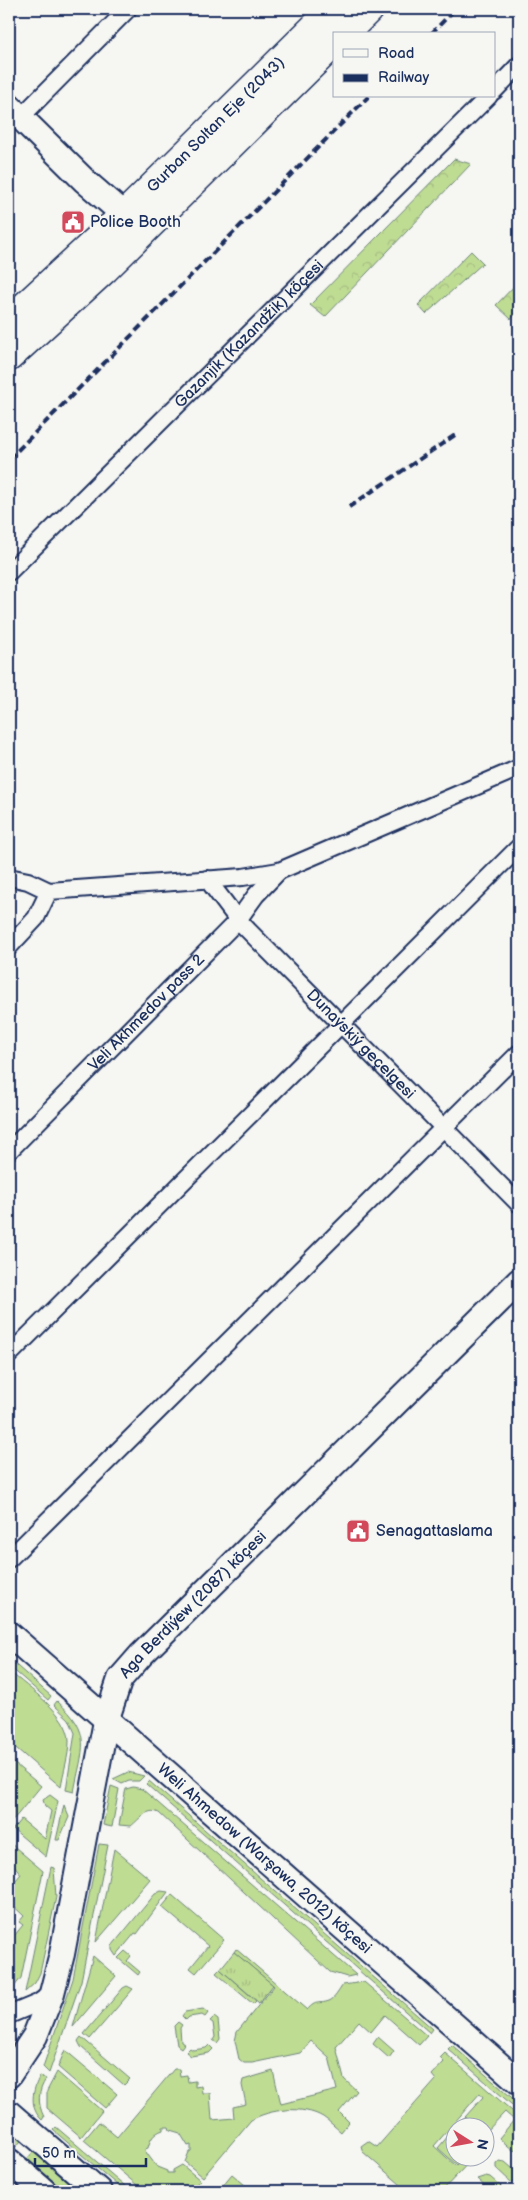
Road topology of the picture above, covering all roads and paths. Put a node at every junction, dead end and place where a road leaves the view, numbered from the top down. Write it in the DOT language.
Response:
graph roads {
  1 [pos="128,9"];
  2 [pos="333,9"];
  3 [pos="369,9"];
  4 [pos="346,32"];
  5 [pos="333,44"];
  6 [pos="519,65"];
  7 [pos="496,89"];
  8 [pos="487,98"];
  9 [pos="14,112"];
  10 [pos="134,223"];
  11 [pos="9,321"];
  12 [pos="9,357"];
  13 [pos="9,572"];
  14 [pos="519,768"];
  15 [pos="519,847"];
  16 [pos="279,871"];
  17 [pos="9,877"];
  18 [pos="207,880"];
  19 [pos="49,891"];
  20 [pos="238,920"];
  21 [pos="9,947"];
  22 [pos="342,1025"];
  23 [pos="519,1054"];
  24 [pos="443,1128"];
  25 [pos="9,1151"];
  26 [pos="519,1204"];
  27 [pos="519,1281"];
  28 [pos="9,1355"];
  29 [pos="9,1559"];
  30 [pos="9,1634"];
  31 [pos="106,1721"];
  32 [pos="52,1993"];
  33 [pos="9,2015"];
  34 [pos="9,2075"];
  35 [pos="519,2082"];
  36 [pos="9,2113"];
  37 [pos="9,2161"];
  38 [pos="44,2191"];
  39 [pos="99,2191"];
  1 -- 9 [label="street"];
  2 -- 10 [label="highway, Gurban Soltan Eje (2043)"];
  3 -- 4 [label="highway"];
  5 -- 10 [label="highway, Gurban Soltan Eje (2043)"];
  6 -- 7 [label="street"];
  8 -- 13 [label="street, Gazanjik (Kazandžik) köçesi"];
  9 -- 10 [label="street"];
  10 -- 11 [label="highway, Gurban Soltan Eje (2043)"];
  10 -- 12 [label="highway, Gurban Soltan Eje (2043)"];
  14 -- 16 [label="street"];
  15 -- 22 [label="street"];
  16 -- 18 [label="street"];
  16 -- 20 [label="street, Veli Akhmedov pass 2"];
  17 -- 19 [label="street"];
  18 -- 19 [label="street"];
  18 -- 20 [label="street, Dunaýskiý geçelgesi"];
  19 -- 21 [label="street"];
  20 -- 22 [label="street, Dunaýskiý geçelgesi"];
  20 -- 25 [label="street, Veli Akhmedov pass 2"];
  22 -- 24 [label="street, Dunaýskiý geçelgesi"];
  22 -- 28 [label="street"];
  23 -- 24 [label="street"];
  24 -- 26 [label="street, Dunaýskiý geçelgesi"];
  24 -- 29 [label="street"];
  27 -- 31 [label="street, Aga Berdiýew (2087) köçesi"];
  30 -- 31 [label="street, Weli Ahmedow (Warşawa, 2012) köçesi"];
  31 -- 32 [label="street, Aga Berdiýew (2087) köçesi"];
  31 -- 35 [label="street, Weli Ahmedow (Warşawa, 2012) köçesi"];
  32 -- 33 [label="street"];
  32 -- 34 [label="street, Aga Berdiýew (2087) köçesi"];
  36 -- 39 [label="street"];
  37 -- 38 [label="street"];
}
